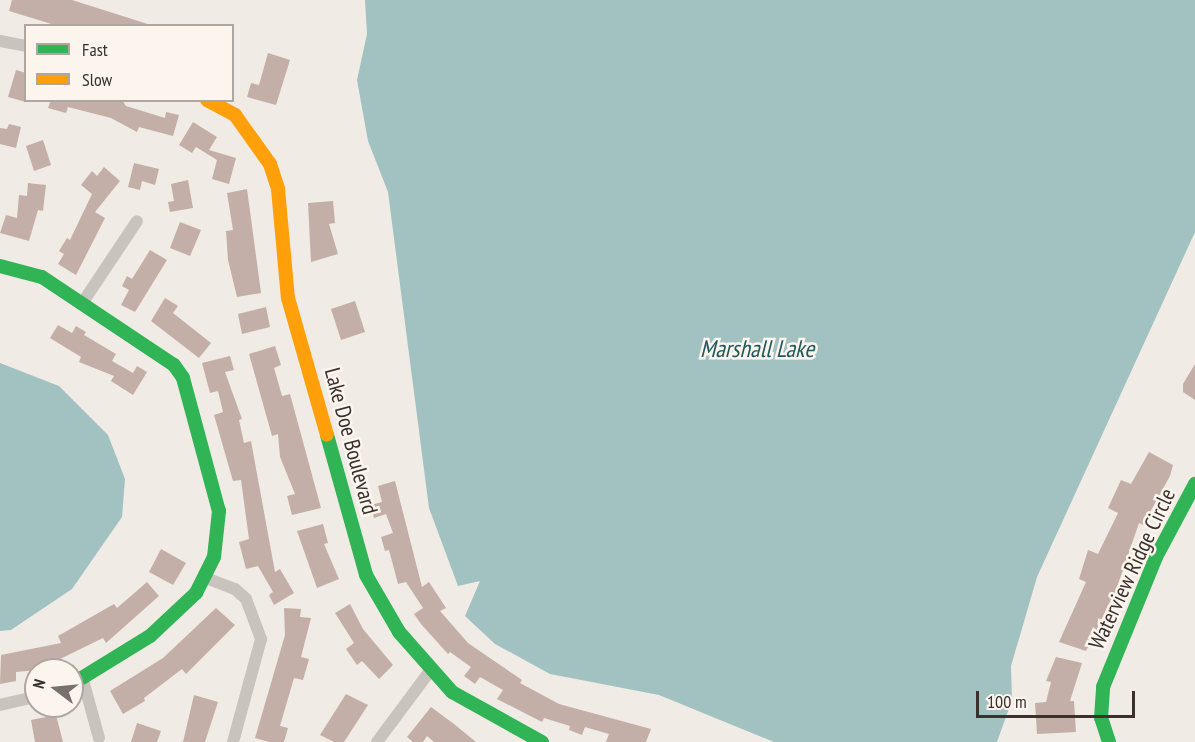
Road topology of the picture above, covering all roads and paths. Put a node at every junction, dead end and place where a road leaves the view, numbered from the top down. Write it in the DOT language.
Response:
graph roads {
  1 [pos="0,41"];
  2 [pos="24,46"];
  3 [pos="211,102"];
  4 [pos="137,221"];
  5 [pos="0,266"];
  6 [pos="83,302"];
  7 [pos="1195,484"];
  8 [pos="206,578"];
  9 [pos="430,671"];
  10 [pos="84,678"];
  11 [pos="84,698"];
  12 [pos="24,700"];
  13 [pos="0,705"];
  14 [pos="99,738"];
  15 [pos="232,742"];
  16 [pos="377,742"];
  17 [pos="542,742"];
  18 [pos="1109,742"];
  1 -- 2 [label="street"];
  3 -- 9 [label="street, Lake Doe Boulevard"];
  4 -- 6 [label="street"];
  5 -- 6 [label="street"];
  6 -- 8 [label="street"];
  7 -- 18 [label="street, Waterview Ridge Circle"];
  8 -- 10 [label="street"];
  8 -- 15 [label="street"];
  9 -- 16 [label="street"];
  9 -- 17 [label="street, Lake Doe Boulevard"];
  11 -- 14 [label="street"];
  12 -- 13 [label="street"];
}
